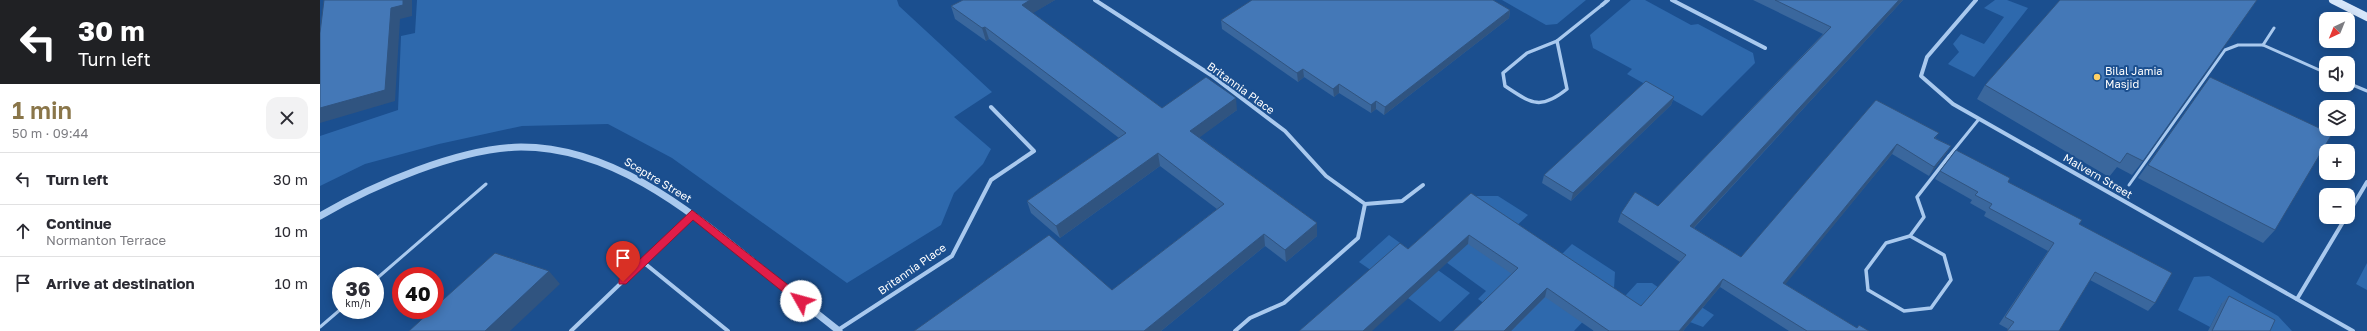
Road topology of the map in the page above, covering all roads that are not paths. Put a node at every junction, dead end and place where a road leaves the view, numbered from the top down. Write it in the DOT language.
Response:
graph roads {
  1 [pos="1095,0"];
  2 [pos="1608,0"];
  3 [pos="1672,0"];
  4 [pos="1976,0"];
  5 [pos="2333,0"];
  6 [pos="1602,5"];
  7 [pos="2367,17"];
  8 [pos="2274,28"];
  9 [pos="1557,41"];
  10 [pos="2263,45"];
  11 [pos="1765,48"];
  12 [pos="2319,70"];
  13 [pos="2355,86"];
  14 [pos="2367,91"];
  15 [pos="990,107"];
  16 [pos="1979,119"];
  17 [pos="1949,156"];
  18 [pos="2367,182"];
  19 [pos="486,184"];
  20 [pos="1423,185"];
  21 [pos="2129,185"];
  22 [pos="2355,202"];
  23 [pos="1365,204"];
  24 [pos="692,214"];
  25 [pos="320,216"];
  26 [pos="2342,224"];
  27 [pos="1910,236"];
  28 [pos="643,262"];
  29 [pos="384,272"];
  30 [pos="2297,299"];
  31 [pos="332,317"];
  32 [pos="320,327"];
  33 [pos="2345,329"];
  34 [pos="838,330"];
  35 [pos="571,331"];
  36 [pos="728,331"];
  37 [pos="1235,331"];
  38 [pos="2353,331"];
  1 -- 23 [label="street, Britannia Place"];
  2 -- 6 [label="street"];
  3 -- 11 [label="street"];
  4 -- 16 [label="street, Malvern Street"];
  5 -- 7 [label="main road"];
  6 -- 9 [label="street"];
  8 -- 10 [label="lane"];
  9 -- 9 [label="street"];
  10 -- 12 [label="lane"];
  10 -- 21 [label="lane"];
  13 -- 14 [label="lane"];
  15 -- 34 [label="street, Britannia Place"];
  16 -- 17 [label="lane"];
  16 -- 30 [label="street, Malvern Street"];
  17 -- 27 [label="street"];
  18 -- 22 [label="street"];
  19 -- 29 [label="lane"];
  20 -- 23 [label="street"];
  23 -- 37 [label="street"];
  24 -- 25 [label="street, Sceptre Street"];
  24 -- 28 [label="street"];
  24 -- 34 [label="street, Sceptre Street"];
  26 -- 30 [label="street"];
  27 -- 27 [label="street"];
  28 -- 35 [label="street"];
  28 -- 36 [label="street"];
  30 -- 33 [label="street, Malvern Street"];
  31 -- 32 [label="lane"];
  33 -- 38 [label="street, Malvern Street"];
}
